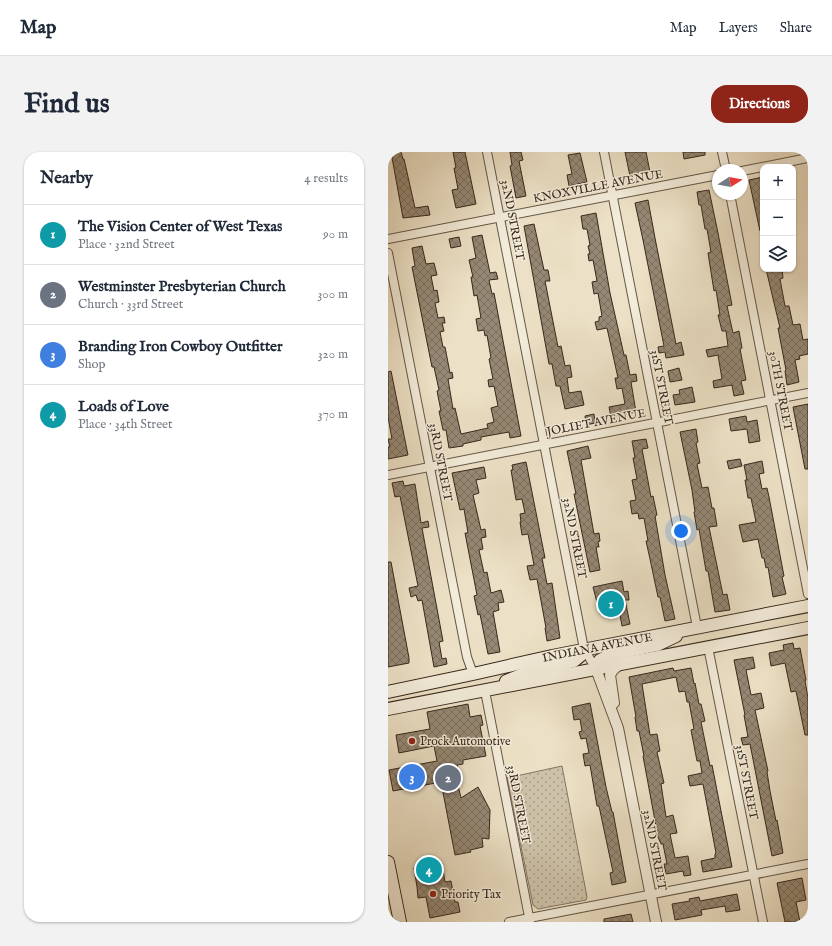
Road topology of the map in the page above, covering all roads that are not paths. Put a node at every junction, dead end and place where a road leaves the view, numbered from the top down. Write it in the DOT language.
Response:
graph roads {
  1 [pos="487,152"];
  2 [pos="604,152"];
  3 [pos="722,152"];
  4 [pos="808,158"];
  5 [pos="725,164"];
  6 [pos="748,170"];
  7 [pos="712,176"];
  8 [pos="613,196"];
  9 [pos="731,200"];
  10 [pos="499,217"];
  11 [pos="388,239"];
  12 [pos="388,253"];
  13 [pos="808,393"];
  14 [pos="770,400"];
  15 [pos="657,422"];
  16 [pos="544,444"];
  17 [pos="430,467"];
  18 [pos="388,475"];
  19 [pos="808,594"];
  20 [pos="808,606"];
  21 [pos="697,627"];
  22 [pos="808,628"];
  23 [pos="708,647"];
  24 [pos="584,649"];
  25 [pos="620,664"];
  26 [pos="596,669"];
  27 [pos="473,674"];
  28 [pos="485,691"];
  29 [pos="388,692"];
  30 [pos="388,709"];
  31 [pos="618,728"];
  32 [pos="388,862"];
  33 [pos="808,864"];
  34 [pos="754,875"];
  35 [pos="651,895"];
  36 [pos="529,920"];
  37 [pos="400,922"];
  38 [pos="509,922"];
  39 [pos="656,922"];
  40 [pos="763,922"];
  1 -- 10 [label="street, 32ND STREET"];
  2 -- 8 [label="street, 31ST STREET"];
  3 -- 5 [label="street"];
  4 -- 6 [label="street"];
  7 -- 8 [label="street, KNOXVILLE AVENUE"];
  8 -- 10 [label="street, KNOXVILLE AVENUE"];
  8 -- 15 [label="street, 31ST STREET"];
  9 -- 14 [label="street, 30TH STREET"];
  10 -- 11 [label="street, KNOXVILLE AVENUE"];
  10 -- 16 [label="street, 32ND STREET"];
  12 -- 17 [label="street, 33RD STREET"];
  13 -- 14 [label="street, JOLIET AVENUE"];
  14 -- 15 [label="street, JOLIET AVENUE"];
  14 -- 19 [label="street, 30TH STREET"];
  15 -- 16 [label="street, JOLIET AVENUE"];
  15 -- 21 [label="street, 31ST STREET"];
  16 -- 17 [label="street, JOLIET AVENUE"];
  16 -- 24 [label="street, 32ND STREET"];
  17 -- 18 [label="street, JOLIET AVENUE"];
  17 -- 27 [label="street, 33RD STREET"];
  20 -- 21 [label="main road, INDIANA AVENUE"];
  21 -- 24 [label="main road, INDIANA AVENUE"];
  21 -- 26 [label="main road"];
  22 -- 23 [label="main road, INDIANA AVENUE"];
  23 -- 25 [label="main road, INDIANA AVENUE"];
  23 -- 34 [label="street, 31ST STREET"];
  24 -- 26 [label="street, 32ND STREET"];
  24 -- 27 [label="main road, INDIANA AVENUE"];
  24 -- 28 [label="main road"];
  25 -- 26 [label="main road, INDIANA AVENUE"];
  25 -- 31 [label="street"];
  26 -- 28 [label="main road, INDIANA AVENUE"];
  26 -- 31 [label="street, 32ND STREET"];
  27 -- 29 [label="main road, INDIANA AVENUE"];
  28 -- 30 [label="main road, INDIANA AVENUE"];
  28 -- 36 [label="street, 33RD STREET"];
  31 -- 35 [label="street, 32ND STREET"];
  32 -- 37 [label="main road"];
  33 -- 34 [label="street"];
  34 -- 35 [label="street"];
  34 -- 40 [label="street, 31ST STREET"];
  35 -- 36 [label="street"];
  35 -- 39 [label="street, 32ND STREET"];
  36 -- 38 [label="street"];
}
